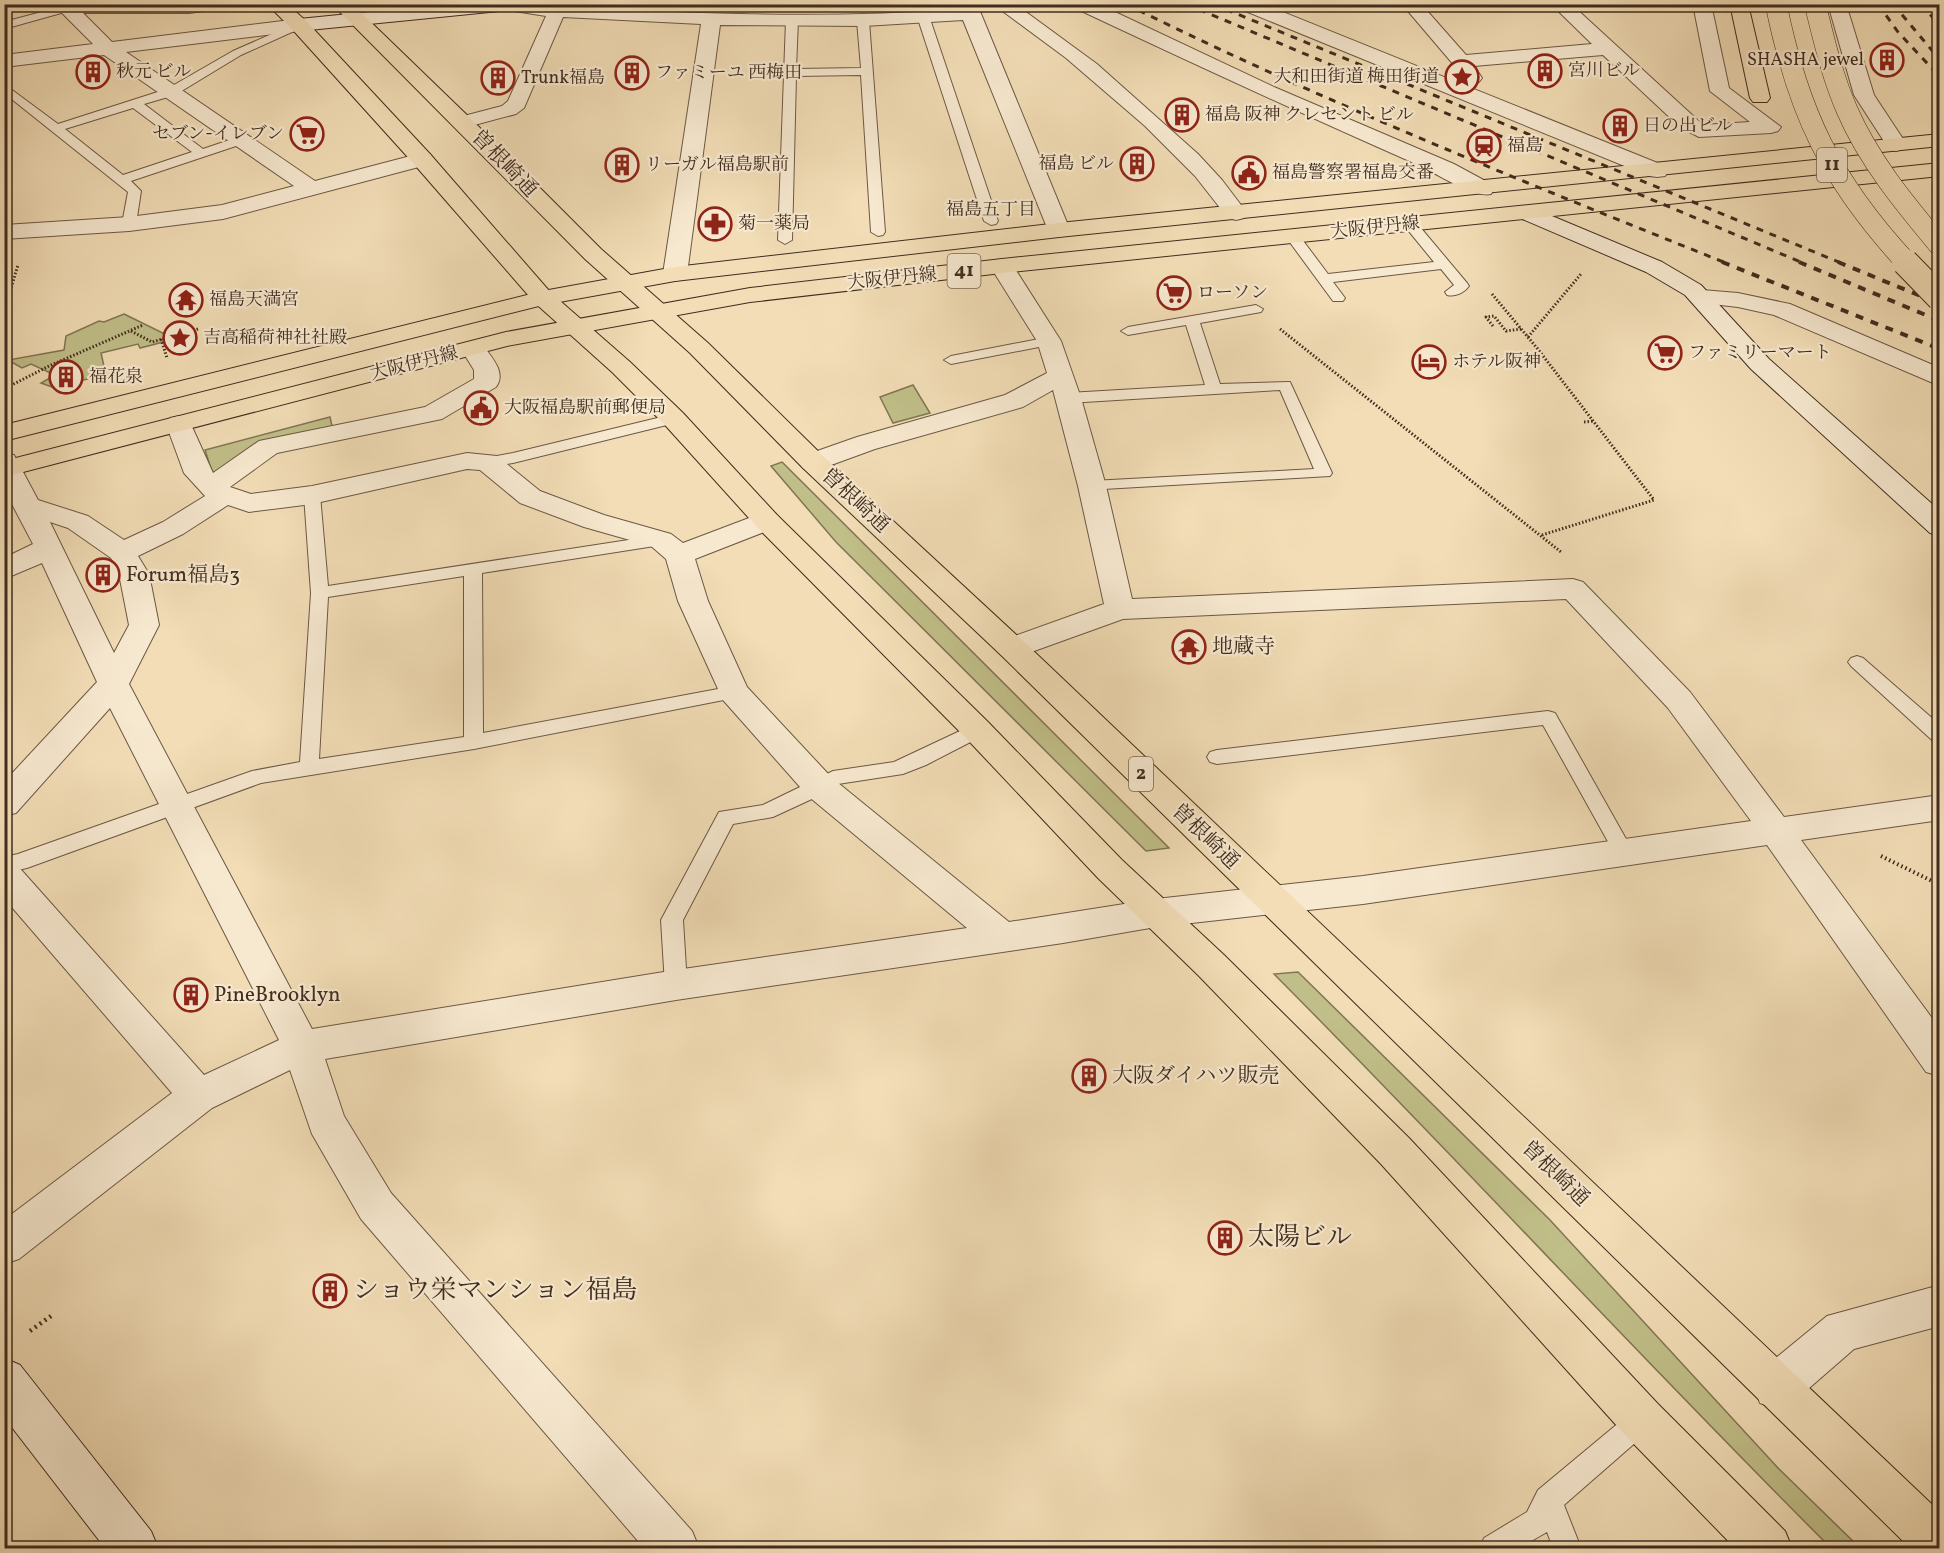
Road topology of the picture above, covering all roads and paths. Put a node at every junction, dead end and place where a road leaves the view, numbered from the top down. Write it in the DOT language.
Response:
graph roads {
  1 [pos="217,4"];
  2 [pos="509,4"];
  3 [pos="1002,4"];
  4 [pos="1082,4"];
  5 [pos="1245,4"];
  6 [pos="1411,4"];
  7 [pos="1560,4"];
  8 [pos="1702,4"];
  9 [pos="1739,4"];
  10 [pos="1776,4"];
  11 [pos="1815,4"];
  12 [pos="1837,4"];
  13 [pos="32,5"];
  14 [pos="144,5"];
  15 [pos="68,8"];
  16 [pos="969,9"];
  17 [pos="350,11"];
  18 [pos="556,13"];
  19 [pos="287,15"];
  20 [pos="711,19"];
  21 [pos="924,19"];
  22 [pos="792,20"];
  23 [pos="863,21"];
  24 [pos="4,26"];
  25 [pos="106,47"];
  26 [pos="1608,49"];
  27 [pos="4,61"];
  28 [pos="1461,61"];
  29 [pos="866,71"];
  30 [pos="790,73"];
  31 [pos="4,87"];
  32 [pos="171,92"];
  33 [pos="1760,98"];
  34 [pos="1485,100"];
  35 [pos="135,103"];
  36 [pos="463,122"];
  37 [pos="1771,127"];
  38 [pos="56,128"];
  39 [pos="241,140"];
  40 [pos="1940,140"];
  41 [pos="1896,144"];
  42 [pos="201,153"];
  43 [pos="1791,156"];
  44 [pos="422,159"];
  45 [pos="1940,169"];
  46 [pos="1657,171"];
  47 [pos="122,180"];
  48 [pos="311,188"];
  49 [pos="1483,189"];
  50 [pos="1236,213"];
  51 [pos="1528,213"];
  52 [pos="991,221"];
  53 [pos="129,224"];
  54 [pos="1410,225"];
  55 [pos="31,230"];
  56 [pos="1059,230"];
  57 [pos="4,232"];
  58 [pos="878,232"];
  59 [pos="1293,237"];
  60 [pos="785,240"];
  61 [pos="1940,246"];
  62 [pos="1443,265"];
  63 [pos="1002,266"];
  64 [pos="1584,270"];
  65 [pos="675,274"];
  66 [pos="1322,279"];
  67 [pos="623,283"];
  68 [pos="1452,292"];
  69 [pos="1702,297"];
  70 [pos="543,298"];
  71 [pos="1338,298"];
  72 [pos="1940,298"];
  73 [pos="1256,309"];
  74 [pos="4,310"];
  75 [pos="658,311"];
  76 [pos="1192,320"];
  77 [pos="143,325"];
  78 [pos="575,326"];
  79 [pos="1493,326"];
  80 [pos="198,329"];
  81 [pos="1521,329"];
  82 [pos="130,331"];
  83 [pos="1128,331"];
  84 [pos="1528,337"];
  85 [pos="161,339"];
  86 [pos="1049,341"];
  87 [pos="1537,348"];
  88 [pos="473,349"];
  89 [pos="168,359"];
  90 [pos="951,360"];
  91 [pos="1940,378"];
  92 [pos="1064,387"];
  93 [pos="4,389"];
  94 [pos="1214,389"];
  95 [pos="674,419"];
  96 [pos="1594,421"];
  97 [pos="1584,422"];
  98 [pos="179,424"];
  99 [pos="4,433"];
  100 [pos="487,462"];
  101 [pos="813,462"];
  102 [pos="6,466"];
  103 [pos="1092,486"];
  104 [pos="218,491"];
  105 [pos="312,495"];
  106 [pos="27,506"];
  107 [pos="767,521"];
  108 [pos="1940,527"];
  109 [pos="1542,535"];
  110 [pos="670,547"];
  111 [pos="49,548"];
  112 [pos="122,552"];
  113 [pos="4,570"];
  114 [pos="473,570"];
  115 [pos="320,593"];
  116 [pos="1120,609"];
  117 [pos="1012,648"];
  118 [pos="1857,662"];
  119 [pos="113,684"];
  120 [pos="734,692"];
  121 [pos="977,730"];
  122 [pos="1940,736"];
  123 [pos="474,742"];
  124 [pos="1217,757"];
  125 [pos="309,769"];
  126 [pos="820,787"];
  127 [pos="4,804"];
  128 [pos="176,806"];
  129 [pos="1940,807"];
  130 [pos="1778,832"];
  131 [pos="1623,851"];
  132 [pos="4,865"];
  133 [pos="4,874"];
  134 [pos="1271,901"];
  135 [pos="1155,912"];
  136 [pos="1002,937"];
  137 [pos="676,985"];
  138 [pos="302,1047"];
  139 [pos="1940,1060"];
  140 [pos="198,1096"];
  141 [pos="4,1245"];
  142 [pos="1940,1305"];
  143 [pos="51,1316"];
  144 [pos="30,1331"];
  145 [pos="4,1380"];
  146 [pos="1776,1386"];
  147 [pos="1642,1420"];
  148 [pos="1548,1500"];
  149 [pos="1940,1545"];
  150 [pos="134,1548"];
  151 [pos="675,1548"];
  152 [pos="1494,1548"];
  153 [pos="1567,1548"];
  154 [pos="1768,1548"];
  1 -- 14 [label="street"];
  2 -- 17 [label="street"];
  2 -- 18 [label="street"];
  3 -- 50 [label="street"];
  4 -- 49 [label="street"];
  5 -- 34 [label="street"];
  6 -- 28 [label="street"];
  7 -- 26 [label="street"];
  8 -- 37 [label="street"];
  9 -- 33 [label="main road"];
  10 -- 72 [label="main road, 11, bridge"];
  11 -- 61 [label="main road, 11, bridge"];
  12 -- 41 [label="street"];
  13 -- 15 [label="street"];
  14 -- 15 [label="street"];
  15 -- 24 [label="lane"];
  15 -- 25 [label="street"];
  16 -- 21 [label="street"];
  16 -- 56 [label="street"];
  17 -- 19 [label="street"];
  17 -- 36 [label="main road, 曽根崎通 / 2"];
  18 -- 20 [label="street"];
  18 -- 36 [label="street"];
  19 -- 25 [label="street"];
  19 -- 32 [label="lane"];
  19 -- 44 [label="main road"];
  20 -- 22 [label="street"];
  20 -- 65 [label="street"];
  21 -- 23 [label="street"];
  21 -- 52 [label="lane"];
  22 -- 23 [label="street"];
  22 -- 30 [label="lane"];
  23 -- 29 [label="lane"];
  25 -- 27 [label="street"];
  25 -- 32 [label="street"];
  26 -- 28 [label="street"];
  26 -- 37 [label="street"];
  28 -- 34 [label="street"];
  29 -- 30 [label="lane"];
  29 -- 58 [label="lane"];
  30 -- 60 [label="lane"];
  31 -- 38 [label="lane"];
  32 -- 35 [label="lane"];
  32 -- 39 [label="street"];
  33 -- 37 [label="street"];
  34 -- 46 [label="street"];
  35 -- 38 [label="lane"];
  35 -- 42 [label="lane"];
  36 -- 67 [label="main road, 曽根崎通 / 2"];
  37 -- 43 [label="street"];
  38 -- 47 [label="lane"];
  39 -- 42 [label="lane"];
  39 -- 48 [label="street"];
  40 -- 41 [label="main road, 大阪伊丹線 / 41"];
  41 -- 43 [label="main road, 大阪伊丹線 / 41"];
  42 -- 47 [label="lane"];
  43 -- 46 [label="main road, 大阪伊丹線 / 41"];
  44 -- 48 [label="street"];
  44 -- 70 [label="main road"];
  45 -- 51 [label="main road, 大阪伊丹線 / 41"];
  46 -- 49 [label="main road, 大阪伊丹線 / 41"];
  47 -- 53 [label="lane"];
  48 -- 53 [label="street"];
  49 -- 50 [label="main road, 大阪伊丹線 / 41"];
  50 -- 56 [label="main road, 大阪伊丹線 / 41"];
  51 -- 54 [label="main road, 大阪伊丹線 / 41"];
  51 -- 69 [label="street"];
  53 -- 55 [label="street"];
  54 -- 59 [label="main road, 大阪伊丹線 / 41"];
  54 -- 62 [label="lane"];
  55 -- 57 [label="street"];
  55 -- 74 [label="path"];
  56 -- 65 [label="main road, 大阪伊丹線 / 41"];
  59 -- 63 [label="main road, 大阪伊丹線 / 41"];
  59 -- 66 [label="lane"];
  62 -- 66 [label="lane"];
  62 -- 68 [label="lane"];
  63 -- 75 [label="main road, 大阪伊丹線 / 41"];
  63 -- 86 [label="street"];
  64 -- 84 [label="path"];
  65 -- 67 [label="main road, 大阪伊丹線 / 41"];
  66 -- 71 [label="lane"];
  67 -- 70 [label="main road, 大阪伊丹線 / 41"];
  67 -- 75 [label="main road, 曽根崎通 / 2"];
  69 -- 91 [label="street"];
  69 -- 108 [label="street"];
  70 -- 78 [label="main road"];
  70 -- 99 [label="main road, 大阪伊丹線 / 41"];
  73 -- 76 [label="lane"];
  75 -- 78 [label="main road, 大阪伊丹線 / 41"];
  75 -- 101 [label="main road, 曽根崎通 / 2"];
  76 -- 83 [label="lane"];
  76 -- 94 [label="lane"];
  77 -- 93 [label="path"];
  78 -- 88 [label="main road, 大阪伊丹線 / 41"];
  78 -- 95 [label="main road"];
  79 -- 81 [label="path"];
  80 -- 85 [label="path"];
  82 -- 85 [label="path"];
  85 -- 89 [label="path"];
  86 -- 90 [label="lane"];
  86 -- 92 [label="street"];
  87 -- 96 [label="path"];
  88 -- 98 [label="main road, 大阪伊丹線 / 41"];
  88 -- 104 [label="street"];
  92 -- 94 [label="lane"];
  92 -- 101 [label="street"];
  92 -- 103 [label="street"];
  94 -- 103 [label="lane"];
  95 -- 100 [label="lane"];
  95 -- 107 [label="main road"];
  96 -- 97 [label="path"];
  96 -- 109 [label="path"];
  98 -- 102 [label="main road, 大阪伊丹線 / 41"];
  98 -- 104 [label="street"];
  100 -- 105 [label="street"];
  100 -- 110 [label="street"];
  101 -- 117 [label="main road, 曽根崎通 / 2"];
  102 -- 106 [label="street"];
  103 -- 116 [label="street"];
  104 -- 105 [label="street"];
  104 -- 112 [label="street"];
  105 -- 115 [label="lane"];
  106 -- 111 [label="street"];
  106 -- 112 [label="street"];
  107 -- 110 [label="street"];
  107 -- 121 [label="main road"];
  110 -- 114 [label="lane"];
  110 -- 120 [label="street"];
  111 -- 113 [label="street"];
  111 -- 119 [label="street"];
  112 -- 119 [label="street"];
  114 -- 115 [label="lane"];
  114 -- 123 [label="lane"];
  115 -- 125 [label="lane"];
  116 -- 117 [label="street"];
  116 -- 130 [label="street"];
  117 -- 134 [label="main road, 曽根崎通 / 2"];
  118 -- 122 [label="lane"];
  119 -- 127 [label="street"];
  119 -- 128 [label="street"];
  120 -- 123 [label="lane"];
  120 -- 126 [label="street"];
  121 -- 126 [label="lane"];
  121 -- 135 [label="main road"];
  123 -- 125 [label="lane"];
  124 -- 131 [label="lane"];
  125 -- 128 [label="lane"];
  126 -- 136 [label="street"];
  126 -- 137 [label="lane"];
  128 -- 132 [label="lane"];
  128 -- 138 [label="street"];
  129 -- 130 [label="street"];
  130 -- 131 [label="street"];
  130 -- 139 [label="street"];
  131 -- 134 [label="street"];
  133 -- 140 [label="street"];
  134 -- 135 [label="street"];
  134 -- 146 [label="main road, 曽根崎通 / 2"];
  135 -- 136 [label="street"];
  135 -- 147 [label="main road"];
  136 -- 137 [label="street"];
  137 -- 138 [label="street"];
  138 -- 140 [label="street"];
  138 -- 151 [label="street"];
  140 -- 141 [label="street"];
  142 -- 146 [label="street"];
  143 -- 144 [label="path"];
  145 -- 150 [label="street"];
  146 -- 149 [label="main road, 曽根崎通 / 2"];
  147 -- 148 [label="lane"];
  147 -- 154 [label="main road"];
  148 -- 152 [label="lane"];
  148 -- 153 [label="lane"];
}
